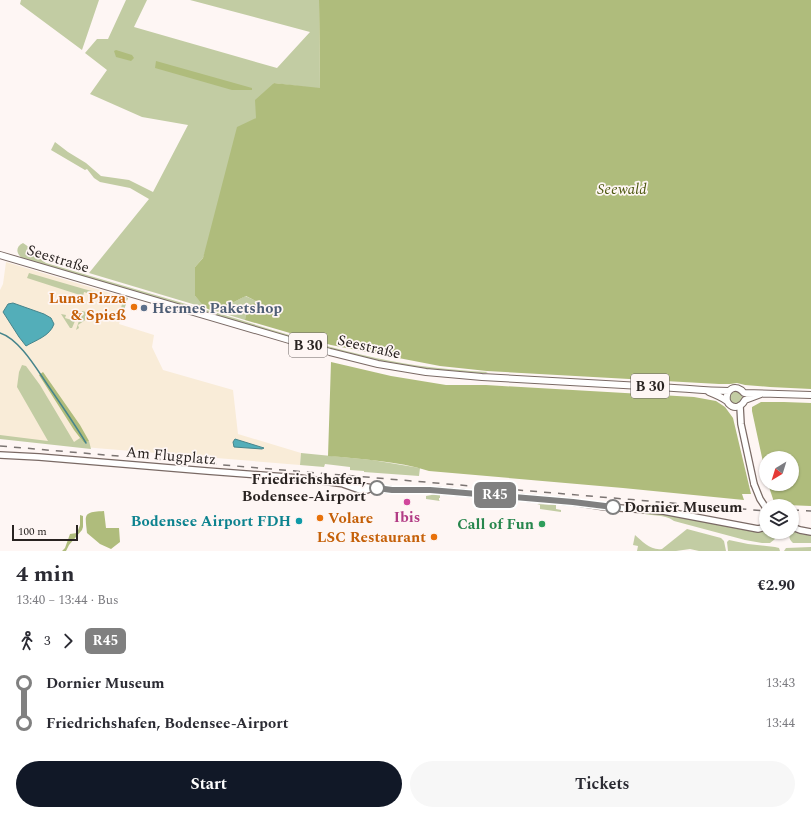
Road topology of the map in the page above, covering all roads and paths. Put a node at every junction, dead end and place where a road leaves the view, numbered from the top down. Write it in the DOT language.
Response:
graph roads {
  1 [pos="0,255"];
  2 [pos="707,391"];
  3 [pos="729,391"];
  4 [pos="744,392"];
  5 [pos="765,393"];
  6 [pos="811,395"];
  7 [pos="745,400"];
  8 [pos="727,401"];
  9 [pos="733,406"];
  10 [pos="740,406"];
  11 [pos="741,424"];
  12 [pos="0,455"];
  13 [pos="760,499"];
  14 [pos="759,529"];
  15 [pos="799,530"];
  16 [pos="811,532"];
  1 -- 2 [label="main road, Seestraße / B 30"];
  2 -- 3 [label="main road, B 30"];
  2 -- 8 [label="main road, B 30"];
  3 -- 4 [label="main road, B 30"];
  3 -- 8 [label="main road"];
  4 -- 5 [label="main road, B 30"];
  4 -- 7 [label="main road"];
  5 -- 6 [label="main road, B 30"];
  5 -- 7 [label="main road, B 30"];
  7 -- 10 [label="main road"];
  8 -- 9 [label="main road, B 30"];
  9 -- 10 [label="main road"];
  9 -- 11 [label="street"];
  10 -- 11 [label="street"];
  11 -- 13 [label="street, bridge"];
  12 -- 14 [label="street, Am Flugplatz"];
  15 -- 16 [label="street"];
}
